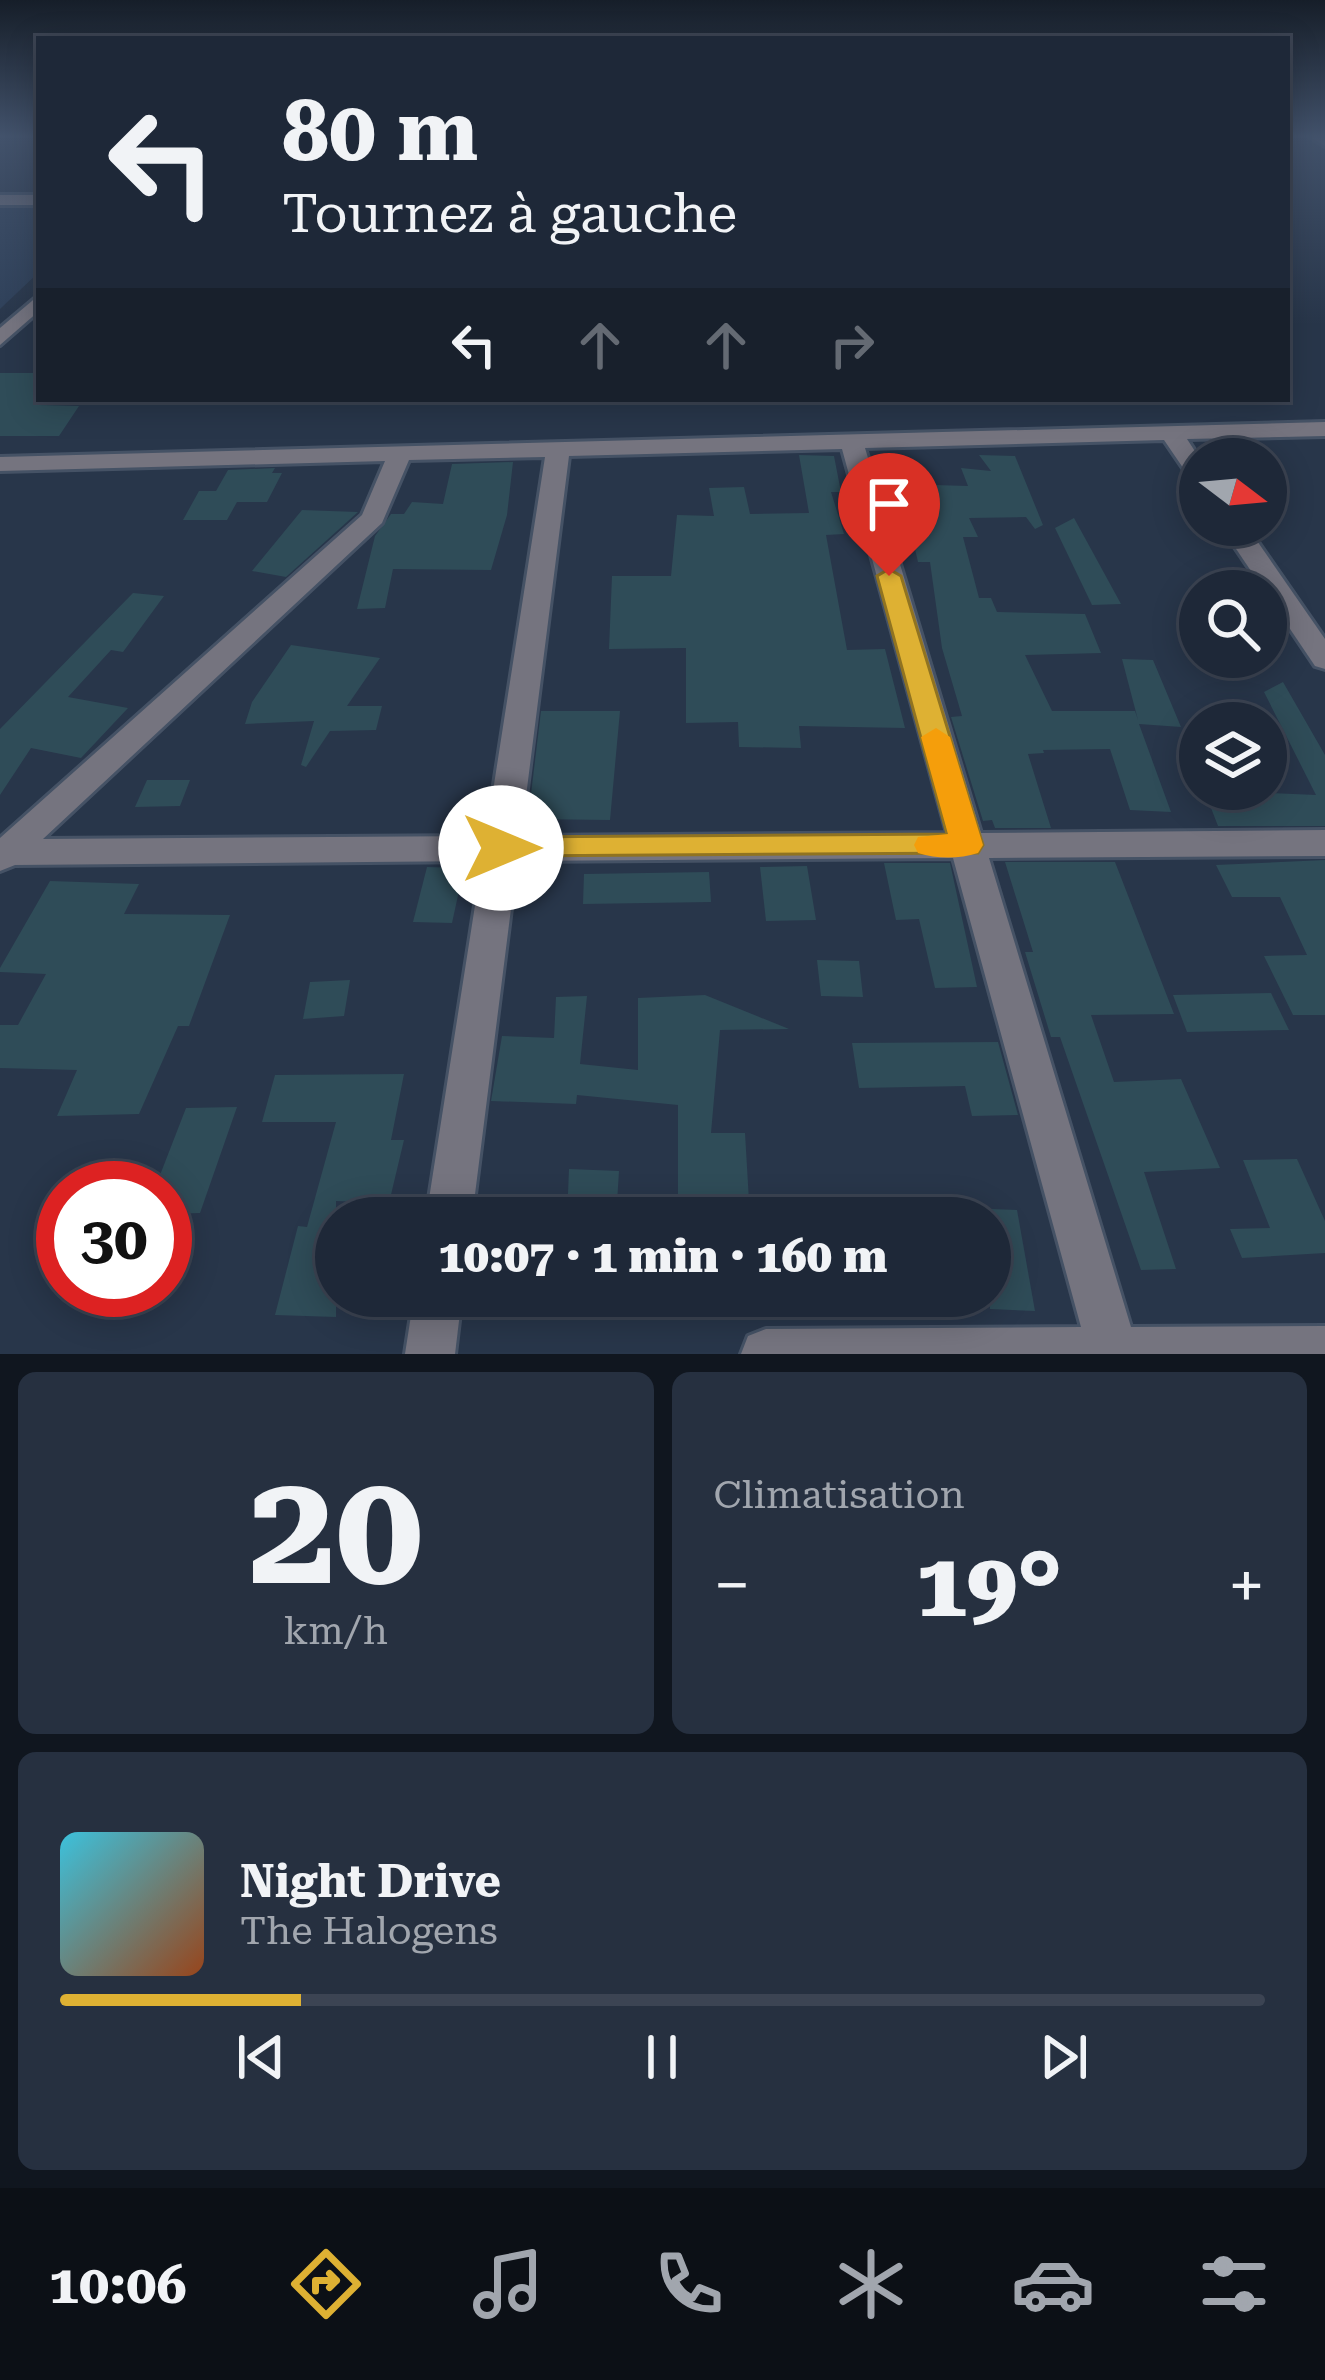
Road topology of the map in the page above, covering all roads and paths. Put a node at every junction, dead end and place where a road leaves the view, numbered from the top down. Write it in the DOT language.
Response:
graph roads {
  1 [pos="0,200"];
  2 [pos="36,200"];
  3 [pos="36,304"];
  4 [pos="0,339"];
  5 [pos="1325,429"];
  6 [pos="1171,433"];
  7 [pos="850,441"];
  8 [pos="1179,445"];
  9 [pos="558,449"];
  10 [pos="400,453"];
  11 [pos="0,464"];
  12 [pos="1248,546"];
  13 [pos="1325,660"];
  14 [pos="1325,843"];
  15 [pos="967,845"];
  16 [pos="501,848"];
  17 [pos="2,854"];
  18 [pos="452,1197"];
  19 [pos="435,1317"];
  20 [pos="1325,1351"];
  21 [pos="1113,1353"];
  22 [pos="430,1354"];
  23 [pos="766,1354"];
  1 -- 2 [label="street"];
  3 -- 4 [label="street"];
  5 -- 6 [label="street"];
  6 -- 7 [label="street"];
  6 -- 8 [label="street"];
  7 -- 9 [label="street"];
  7 -- 15 [label="street"];
  9 -- 10 [label="street"];
  9 -- 16 [label="street"];
  10 -- 11 [label="street"];
  10 -- 17 [label="street"];
  12 -- 13 [label="street"];
  14 -- 15 [label="street"];
  15 -- 16 [label="street"];
  15 -- 21 [label="street"];
  16 -- 17 [label="street"];
  16 -- 18 [label="street"];
  19 -- 22 [label="street"];
  20 -- 21 [label="street"];
  21 -- 23 [label="street"];
}
